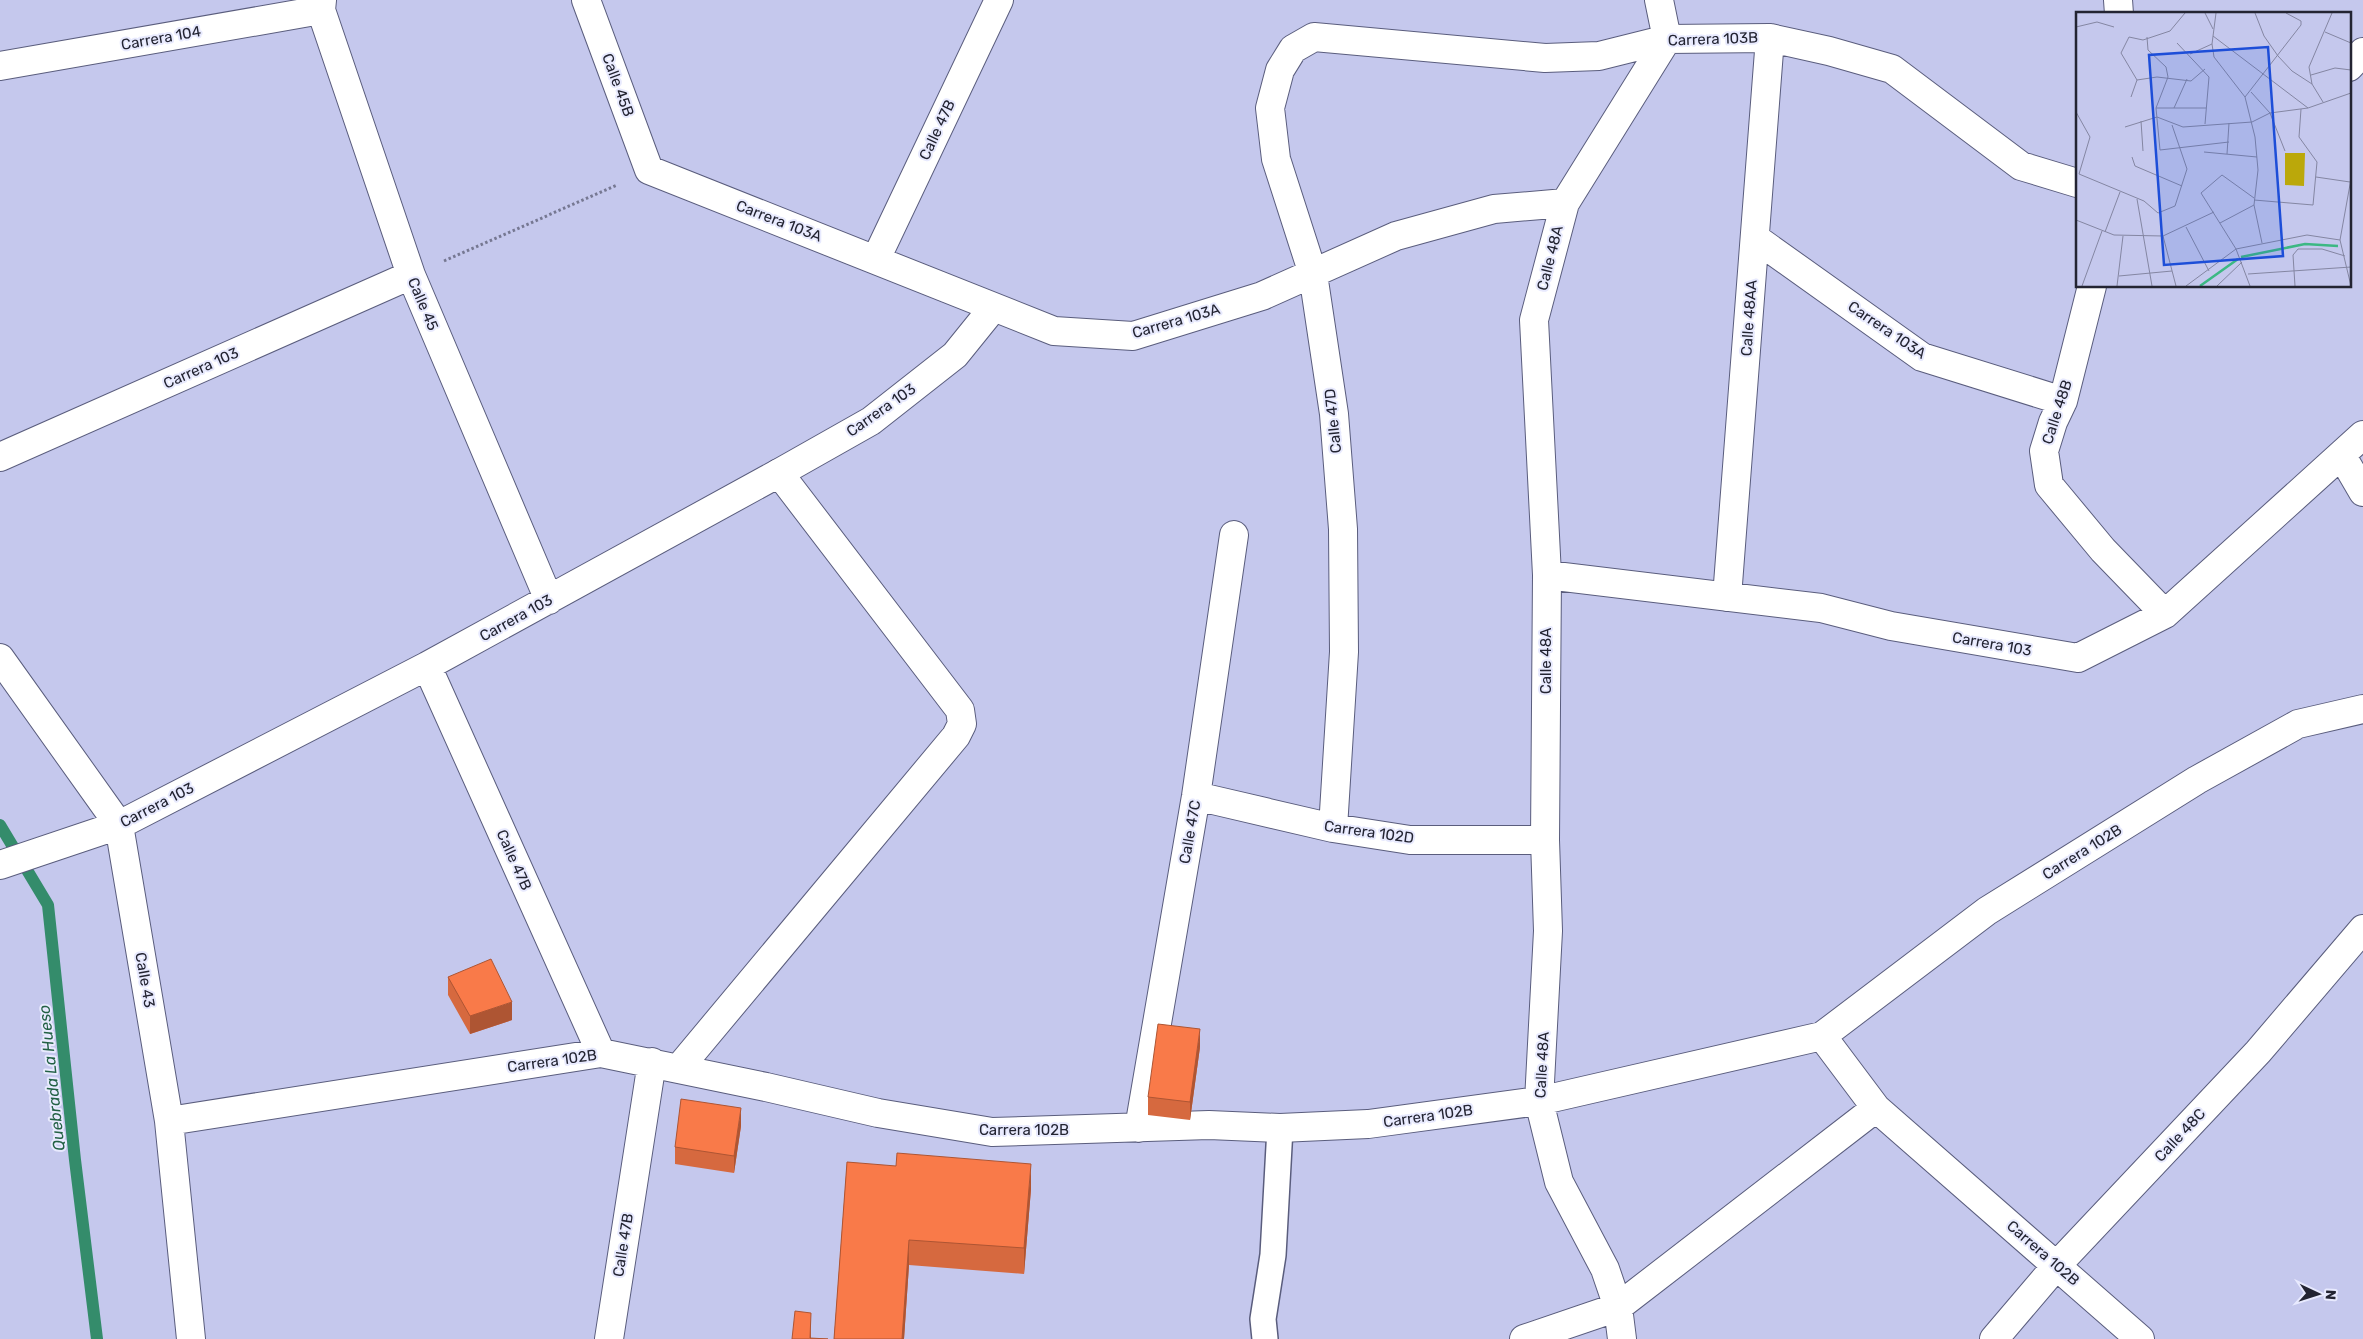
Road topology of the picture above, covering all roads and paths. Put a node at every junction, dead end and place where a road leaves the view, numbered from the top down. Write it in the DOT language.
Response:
graph roads {
  1 [pos="586,0"];
  2 [pos="999,0"];
  3 [pos="1659,0"];
  4 [pos="322,5"];
  5 [pos="1314,37"];
  6 [pos="1770,38"];
  7 [pos="1667,40"];
  8 [pos="2363,52"];
  9 [pos="2350,65"];
  10 [pos="0,66"];
  11 [pos="649,170"];
  12 [pos="2076,183"];
  13 [pos="1564,203"];
  14 [pos="1755,238"];
  15 [pos="876,259"];
  16 [pos="1313,274"];
  17 [pos="411,275"];
  18 [pos="2091,288"];
  19 [pos="993,308"];
  20 [pos="2063,401"];
  21 [pos="2363,435"];
  22 [pos="2342,456"];
  23 [pos="0,457"];
  24 [pos="779,473"];
  25 [pos="2363,492"];
  26 [pos="1234,535"];
  27 [pos="1547,575"];
  28 [pos="1727,598"];
  29 [pos="549,600"];
  30 [pos="2165,614"];
  31 [pos="0,658"];
  32 [pos="427,666"];
  33 [pos="2363,709"];
  34 [pos="1196,796"];
  35 [pos="119,825"];
  36 [pos="1333,828"];
  37 [pos="1545,840"];
  38 [pos="0,865"];
  39 [pos="2363,928"];
  40 [pos="1822,1036"];
  41 [pos="601,1053"];
  42 [pos="652,1062"];
  43 [pos="679,1068"];
  44 [pos="1539,1101"];
  45 [pos="1876,1108"];
  46 [pos="169,1121"];
  47 [pos="1139,1128"];
  48 [pos="1280,1128"];
  49 [pos="2057,1265"];
  50 [pos="1618,1307"];
  51 [pos="191,1339"];
  52 [pos="609,1339"];
  53 [pos="1265,1339"];
  54 [pos="1524,1339"];
  55 [pos="1622,1339"];
  56 [pos="1994,1339"];
  57 [pos="2140,1339"];
  1 -- 11 [label="street, Calle 45B"];
  2 -- 15 [label="street, Calle 47B"];
  3 -- 7 [label="street"];
  4 -- 10 [label="street, Carrera 104"];
  4 -- 17 [label="street, Calle 45"];
  5 -- 7 [label="street, Carrera 103B"];
  5 -- 16 [label="street, Calle 47D"];
  6 -- 7 [label="street, Carrera 103B"];
  6 -- 12 [label="street, Carrera 103B"];
  6 -- 14 [label="street, Calle 48AA"];
  7 -- 13 [label="street, Calle 48A"];
  8 -- 9 [label="street"];
  11 -- 15 [label="street, Carrera 103A"];
  11 -- 17 [label="path"];
  13 -- 16 [label="street, Carrera 103A"];
  13 -- 27 [label="street, Calle 48A"];
  14 -- 20 [label="street, Carrera 103A"];
  14 -- 28 [label="street, Calle 48AA"];
  15 -- 19 [label="street, Carrera 103A"];
  16 -- 19 [label="street, Carrera 103A"];
  16 -- 36 [label="street, Calle 47D"];
  17 -- 23 [label="street, Carrera 103"];
  17 -- 29 [label="street, Calle 45"];
  18 -- 20 [label="street, Calle 48B"];
  19 -- 24 [label="street, Carrera 103"];
  20 -- 30 [label="street, Calle 48B"];
  21 -- 22 [label="street, Carrera 103"];
  22 -- 25 [label="street"];
  22 -- 30 [label="street, Carrera 103"];
  24 -- 29 [label="street, Carrera 103"];
  24 -- 43 [label="street"];
  26 -- 34 [label="street, Calle 47C"];
  27 -- 28 [label="street, Carrera 103"];
  27 -- 37 [label="street, Calle 48A"];
  28 -- 30 [label="street, Carrera 103"];
  29 -- 32 [label="street, Carrera 103"];
  31 -- 35 [label="street, Calle 43"];
  32 -- 35 [label="street, Carrera 103"];
  32 -- 41 [label="street, Calle 47B"];
  33 -- 40 [label="street, Carrera 102B"];
  34 -- 36 [label="street, Carrera 102D"];
  34 -- 47 [label="street, Calle 47C"];
  35 -- 38 [label="street, Carrera 103"];
  35 -- 46 [label="street, Calle 43"];
  36 -- 37 [label="street, Carrera 102D"];
  37 -- 44 [label="street, Calle 48A"];
  39 -- 49 [label="street, Calle 48C"];
  40 -- 44 [label="street, Carrera 102B"];
  40 -- 45 [label="street, Carrera 102B"];
  41 -- 42 [label="street, Carrera 102B"];
  41 -- 46 [label="street, Carrera 102B"];
  42 -- 43 [label="street, Carrera 102B"];
  42 -- 52 [label="street, Calle 47B"];
  43 -- 47 [label="street, Carrera 102B"];
  44 -- 48 [label="street, Carrera 102B"];
  44 -- 50 [label="street, Calle 48A"];
  45 -- 49 [label="street, Carrera 102B"];
  45 -- 50 [label="street"];
  46 -- 51 [label="street, Calle 43"];
  47 -- 48 [label="street, Carrera 102B"];
  48 -- 53 [label="lane"];
  49 -- 56 [label="street, Calle 48C"];
  49 -- 57 [label="street, Carrera 102B"];
  50 -- 54 [label="street"];
  50 -- 55 [label="street, Calle 48A"];
}
